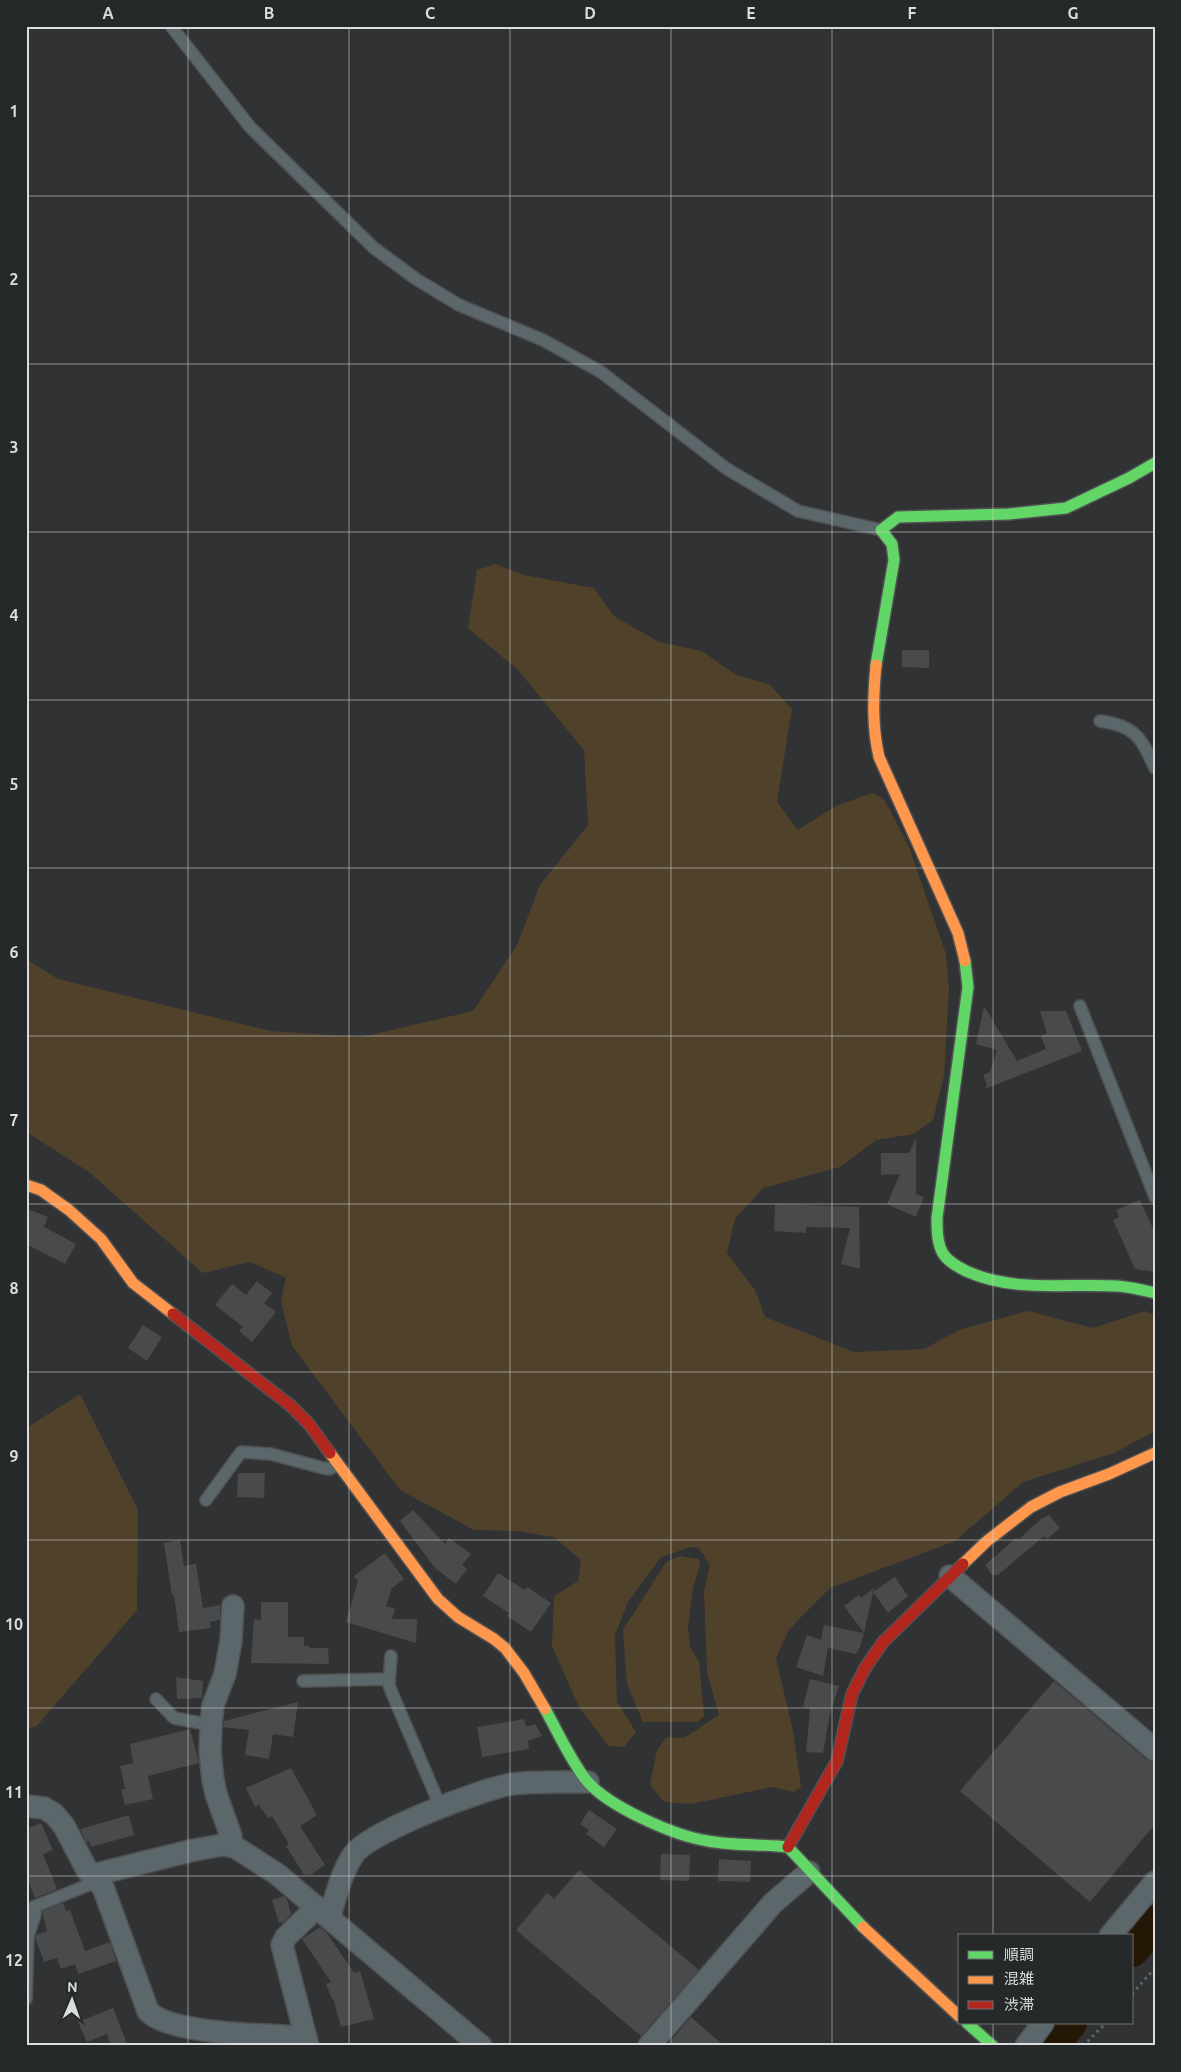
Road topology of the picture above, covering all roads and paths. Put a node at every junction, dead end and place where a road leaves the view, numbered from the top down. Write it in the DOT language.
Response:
graph roads {
  1 [pos="171,26"];
  2 [pos="1155,462"];
  3 [pos="881,530"];
  4 [pos="1100,720"];
  5 [pos="1155,768"];
  6 [pos="1080,1006"];
  7 [pos="26,1185"];
  8 [pos="1155,1197"];
  9 [pos="1155,1293"];
  10 [pos="1155,1453"];
  11 [pos="338,1465"];
  12 [pos="206,1500"];
  13 [pos="950,1576"];
  14 [pos="233,1606"];
  15 [pos="390,1656"];
  16 [pos="389,1679"];
  17 [pos="303,1681"];
  18 [pos="156,1699"];
  19 [pos="210,1725"];
  20 [pos="1155,1750"];
  21 [pos="588,1782"];
  22 [pos="26,1806"];
  23 [pos="441,1808"];
  24 [pos="230,1846"];
  25 [pos="788,1847"];
  26 [pos="808,1872"];
  27 [pos="96,1878"];
  28 [pos="1155,1882"];
  29 [pos="31,1908"];
  30 [pos="323,1913"];
  31 [pos="1112,1934"];
  32 [pos="1155,1968"];
  33 [pos="1134,1992"];
  34 [pos="26,1999"];
  35 [pos="958,2015"];
  36 [pos="968,2024"];
  37 [pos="1043,2024"];
  38 [pos="1105,2024"];
  39 [pos="306,2041"];
  40 [pos="481,2046"];
  41 [pos="649,2046"];
  42 [pos="993,2046"];
  43 [pos="1026,2046"];
  44 [pos="1084,2046"];
  1 -- 3 [label="lane"];
  2 -- 3 [label="street"];
  3 -- 9 [label="street"];
  4 -- 5 [label="lane"];
  6 -- 8 [label="lane"];
  7 -- 11 [label="street"];
  10 -- 13 [label="street"];
  11 -- 12 [label="lane"];
  11 -- 21 [label="street"];
  13 -- 20 [label="street"];
  13 -- 25 [label="street"];
  14 -- 19 [label="street"];
  15 -- 16 [label="lane"];
  16 -- 17 [label="lane"];
  16 -- 23 [label="lane"];
  18 -- 19 [label="lane"];
  19 -- 24 [label="street"];
  21 -- 23 [label="street"];
  21 -- 25 [label="street"];
  22 -- 27 [label="street"];
  23 -- 30 [label="street"];
  24 -- 27 [label="street"];
  24 -- 30 [label="street"];
  25 -- 26 [label="street"];
  26 -- 35 [label="street"];
  26 -- 41 [label="street"];
  27 -- 29 [label="lane"];
  27 -- 39 [label="street"];
  28 -- 31 [label="street"];
  29 -- 34 [label="lane"];
  30 -- 39 [label="street"];
  30 -- 40 [label="street"];
  32 -- 33 [label="path"];
  36 -- 42 [label="street"];
  37 -- 43 [label="street"];
  38 -- 44 [label="path"];
}
